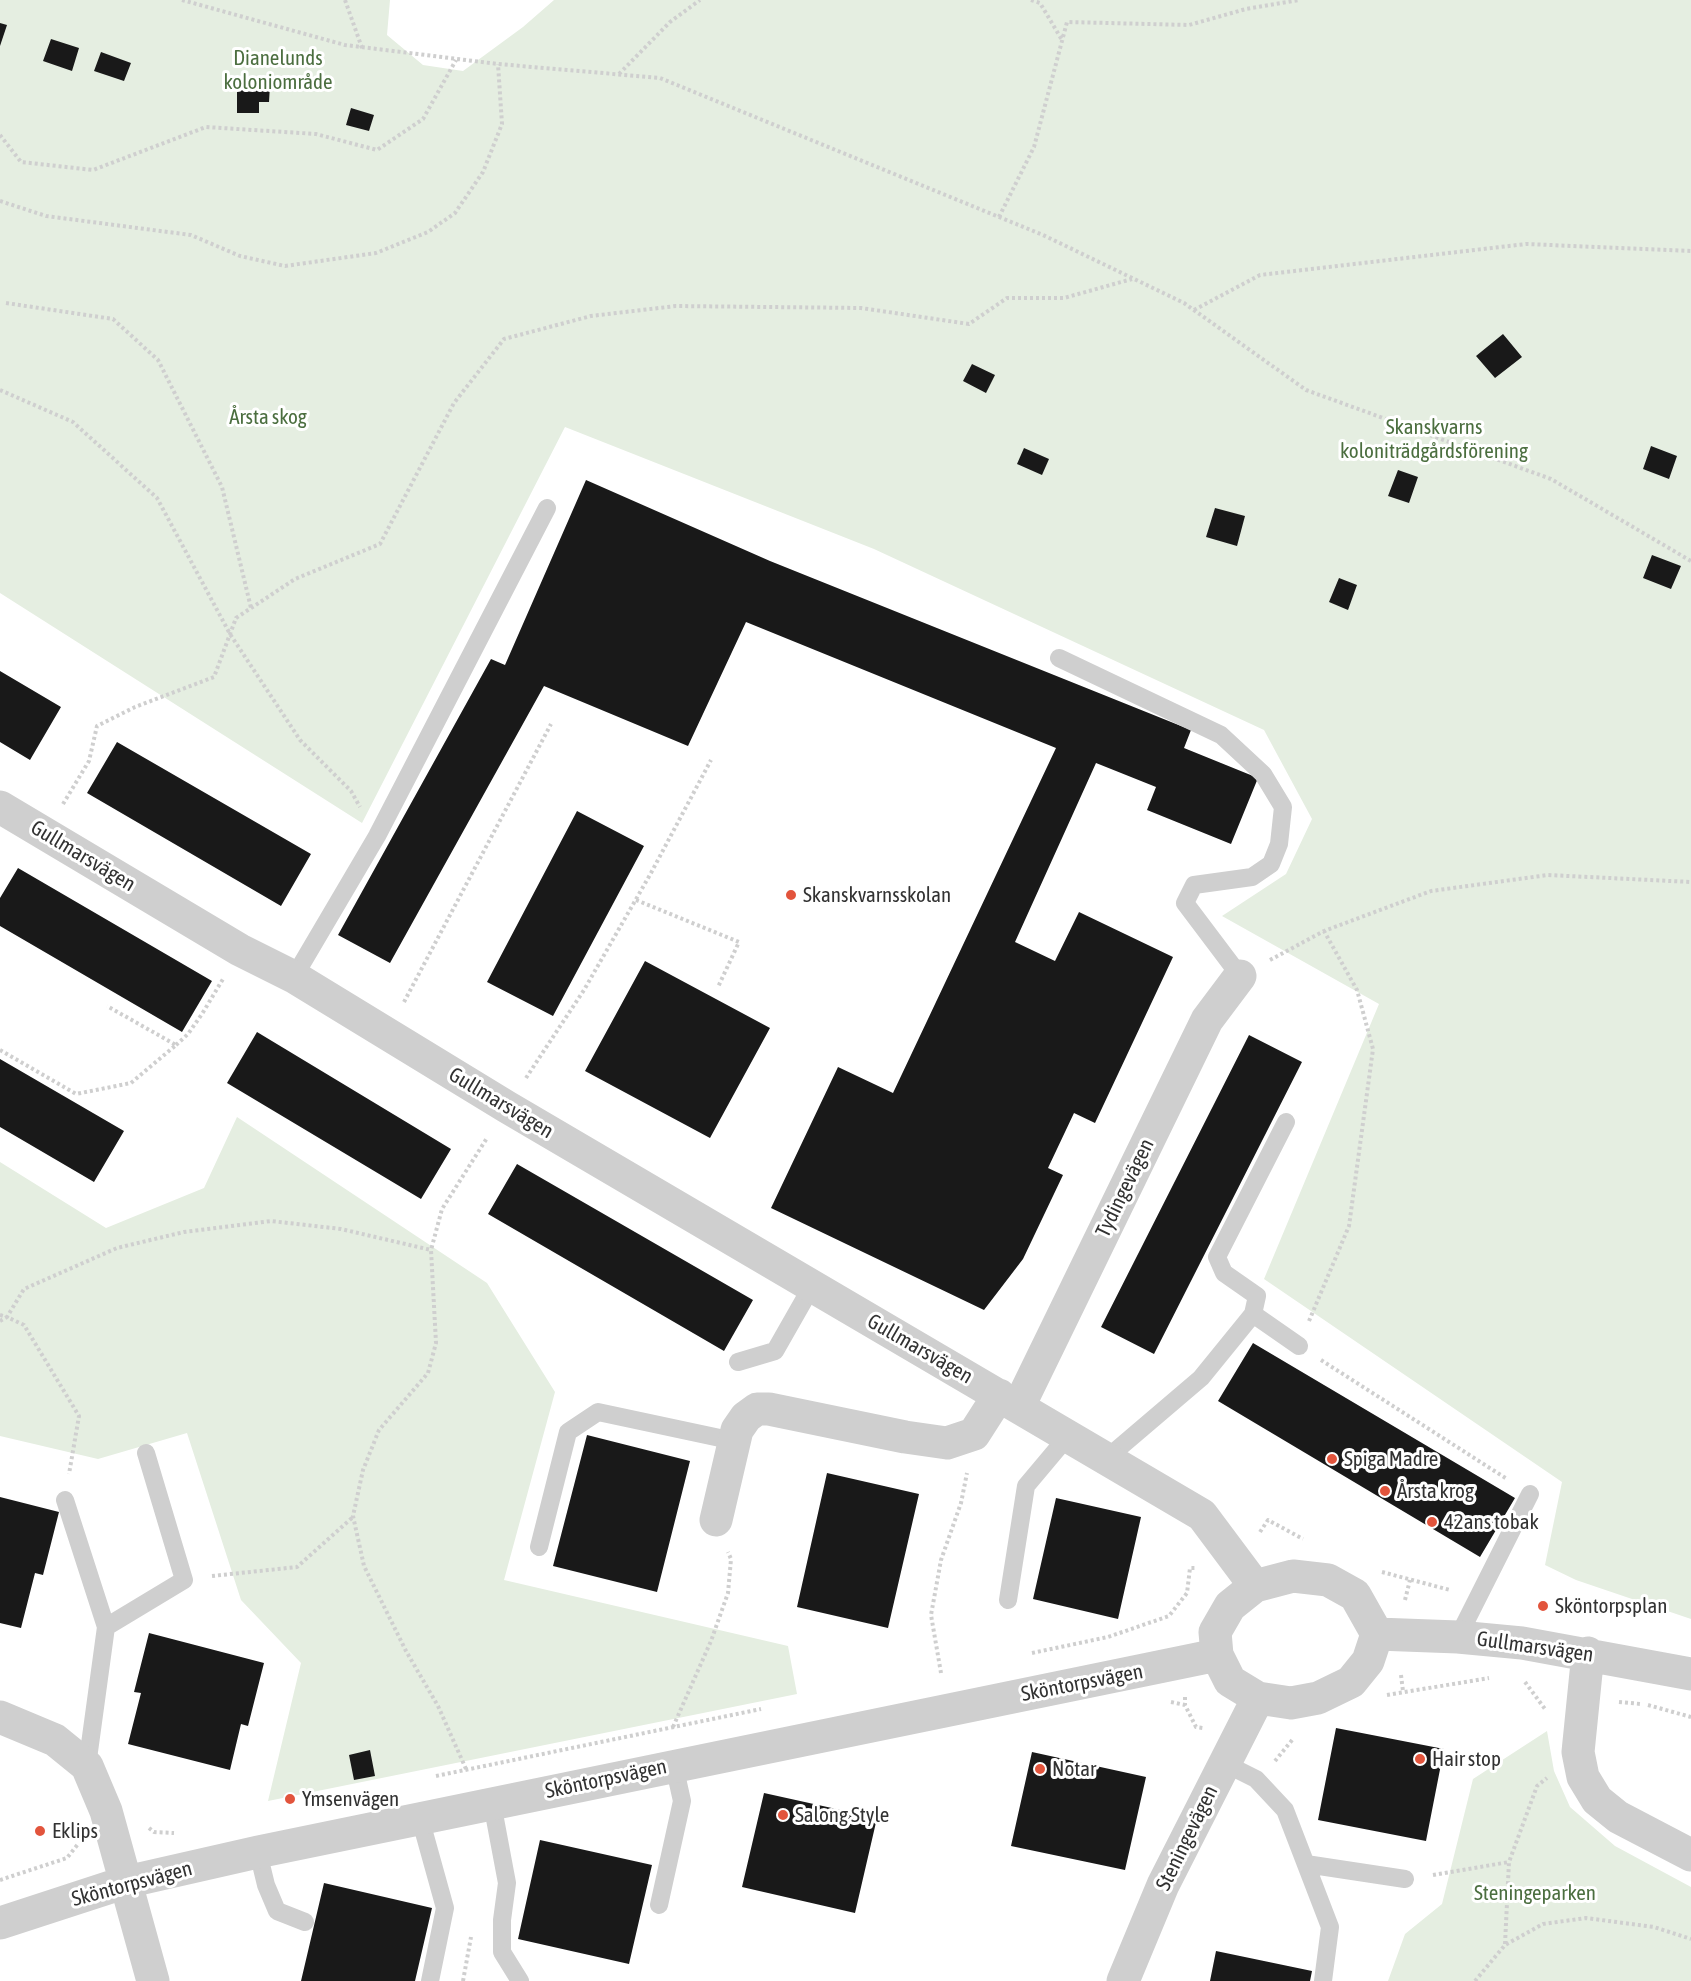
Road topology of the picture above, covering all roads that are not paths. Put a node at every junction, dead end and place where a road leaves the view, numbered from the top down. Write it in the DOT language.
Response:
graph roads {
  1 [pos="547,508"];
  2 [pos="1059,658"];
  3 [pos="2,811"];
  4 [pos="1240,976"];
  5 [pos="294,977"];
  6 [pos="1286,1122"];
  7 [pos="812,1286"];
  8 [pos="1253,1314"];
  9 [pos="1299,1346"];
  10 [pos="738,1362"];
  11 [pos="1009,1400"];
  12 [pos="1068,1436"];
  13 [pos="734,1441"];
  14 [pos="146,1453"];
  15 [pos="1106,1459"];
  16 [pos="1530,1494"];
  17 [pos="65,1500"];
  18 [pos="716,1520"];
  19 [pos="539,1547"];
  20 [pos="1255,1586"];
  21 [pos="1008,1600"];
  22 [pos="106,1627"];
  23 [pos="1377,1634"];
  24 [pos="1458,1636"];
  25 [pos="1588,1653"];
  26 [pos="1216,1655"];
  27 [pos="1691,1674"];
  28 [pos="1258,1698"];
  29 [pos="0,1717"];
  30 [pos="1224,1763"];
  31 [pos="674,1765"];
  32 [pos="87,1766"];
  33 [pos="492,1803"];
  34 [pos="420,1818"];
  35 [pos="258,1852"];
  36 [pos="1691,1856"];
  37 [pos="1306,1864"];
  38 [pos="1405,1879"];
  39 [pos="126,1882"];
  40 [pos="658,1905"];
  41 [pos="305,1922"];
  42 [pos="0,1923"];
  43 [pos="153,1981"];
  44 [pos="430,1981"];
  45 [pos="520,1981"];
  46 [pos="1122,1981"];
  47 [pos="1323,1981"];
  1 -- 5 [label="lane"];
  2 -- 4 [label="lane"];
  3 -- 5 [label="street, Gullmarsvägen"];
  4 -- 11 [label="street, Tydingevägen"];
  5 -- 7 [label="street, Gullmarsvägen"];
  6 -- 8 [label="lane"];
  7 -- 10 [label="lane"];
  7 -- 11 [label="street, Gullmarsvägen"];
  8 -- 9 [label="lane"];
  8 -- 15 [label="lane"];
  11 -- 12 [label="street, Gullmarsvägen"];
  11 -- 13 [label="street"];
  12 -- 15 [label="street, Gullmarsvägen"];
  12 -- 21 [label="lane"];
  13 -- 18 [label="street"];
  13 -- 19 [label="lane"];
  14 -- 22 [label="lane"];
  15 -- 20 [label="street, Gullmarsvägen"];
  16 -- 24 [label="lane"];
  17 -- 22 [label="lane"];
  20 -- 23 [label="street"];
  20 -- 26 [label="street"];
  22 -- 32 [label="lane"];
  23 -- 24 [label="street, Gullmarsvägen"];
  23 -- 28 [label="street"];
  24 -- 25 [label="street, Gullmarsvägen"];
  25 -- 27 [label="street, Gullmarsvägen"];
  25 -- 36 [label="street"];
  26 -- 28 [label="street"];
  26 -- 31 [label="street, Sköntorpsvägen"];
  28 -- 30 [label="street, Steningevägen"];
  29 -- 32 [label="street"];
  30 -- 37 [label="lane"];
  30 -- 46 [label="street, Steningevägen"];
  31 -- 33 [label="street, Sköntorpsvägen"];
  31 -- 40 [label="lane"];
  32 -- 39 [label="street"];
  33 -- 34 [label="street, Sköntorpsvägen"];
  33 -- 45 [label="lane"];
  34 -- 35 [label="street, Sköntorpsvägen"];
  34 -- 44 [label="lane"];
  35 -- 39 [label="street, Sköntorpsvägen"];
  35 -- 41 [label="lane"];
  37 -- 38 [label="lane"];
  37 -- 47 [label="lane"];
  39 -- 42 [label="street, Sköntorpsvägen"];
  39 -- 43 [label="street"];
}
